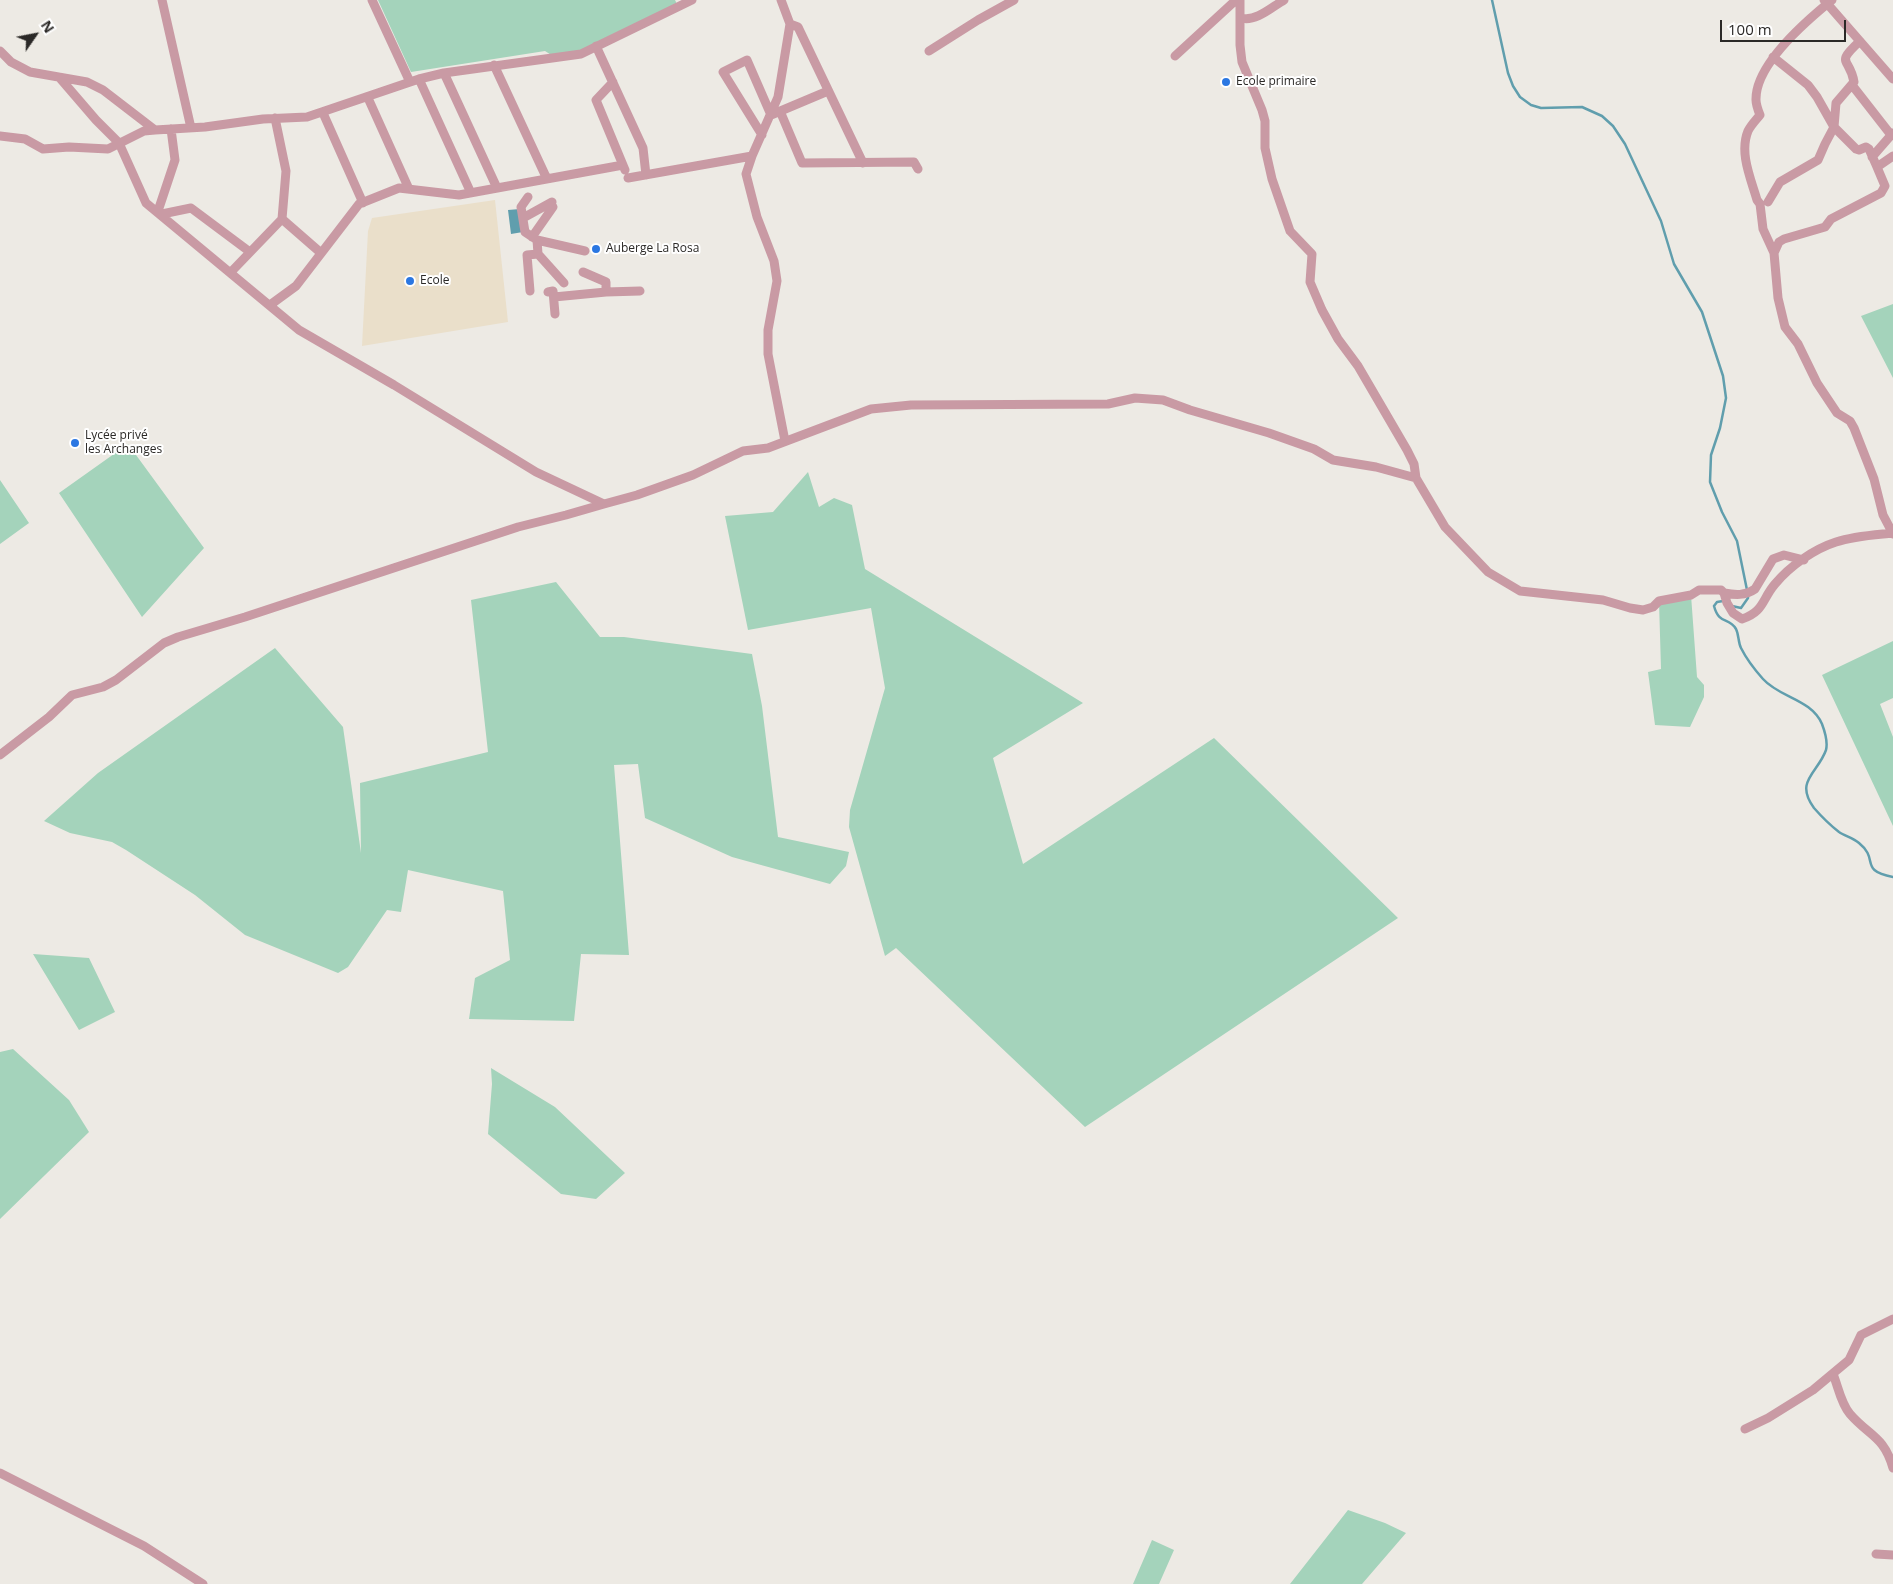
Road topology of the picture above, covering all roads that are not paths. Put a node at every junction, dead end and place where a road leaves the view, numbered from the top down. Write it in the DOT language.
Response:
graph roads {
  1 [pos="162,0"];
  2 [pos="372,0"];
  3 [pos="692,0"];
  4 [pos="781,0"];
  5 [pos="1014,0"];
  6 [pos="1238,0"];
  7 [pos="1284,0"];
  8 [pos="1827,1"];
  9 [pos="1241,18"];
  10 [pos="790,24"];
  11 [pos="1860,41"];
  12 [pos="596,46"];
  13 [pos="929,51"];
  14 [pos="0,52"];
  15 [pos="1175,56"];
  16 [pos="1773,57"];
  17 [pos="494,65"];
  18 [pos="444,73"];
  19 [pos="59,77"];
  20 [pos="1893,79"];
  21 [pos="414,81"];
  22 [pos="613,82"];
  23 [pos="1852,85"];
  24 [pos="828,90"];
  25 [pos="368,98"];
  26 [pos="324,113"];
  27 [pos="775,113"];
  28 [pos="276,118"];
  29 [pos="1834,127"];
  30 [pos="191,128"];
  31 [pos="171,129"];
  32 [pos="155,130"];
  33 [pos="1892,134"];
  34 [pos="0,136"];
  35 [pos="762,136"];
  36 [pos="119,142"];
  37 [pos="752,156"];
  38 [pos="1893,156"];
  39 [pos="1872,157"];
  40 [pos="863,163"];
  41 [pos="623,165"];
  42 [pos="1878,167"];
  43 [pos="918,169"];
  44 [pos="646,175"];
  45 [pos="547,179"];
  46 [pos="498,188"];
  47 [pos="409,189"];
  48 [pos="471,193"];
  49 [pos="528,197"];
  50 [pos="1768,202"];
  51 [pos="363,203"];
  52 [pos="160,212"];
  53 [pos="522,218"];
  54 [pos="282,219"];
  55 [pos="535,239"];
  56 [pos="585,251"];
  57 [pos="250,252"];
  58 [pos="1774,252"];
  59 [pos="321,253"];
  60 [pos="538,254"];
  61 [pos="231,272"];
  62 [pos="583,272"];
  63 [pos="564,283"];
  64 [pos="530,291"];
  65 [pos="640,291"];
  66 [pos="606,292"];
  67 [pos="270,305"];
  68 [pos="557,311"];
  69 [pos="785,441"];
  70 [pos="1416,478"];
  71 [pos="604,504"];
  72 [pos="1893,534"];
  73 [pos="1804,560"];
  74 [pos="1724,593"];
  75 [pos="0,755"];
  76 [pos="1893,1319"];
  77 [pos="1833,1374"];
  78 [pos="1745,1429"];
  79 [pos="1893,1468"];
  80 [pos="0,1473"];
  81 [pos="1876,1554"];
  82 [pos="1893,1555"];
  83 [pos="203,1584"];
  1 -- 30 [label="street"];
  2 -- 21 [label="street"];
  3 -- 12 [label="street"];
  4 -- 10 [label="street"];
  5 -- 13 [label="street"];
  6 -- 9 [label="street"];
  6 -- 15 [label="street"];
  7 -- 9 [label="street"];
  8 -- 11 [label="street"];
  8 -- 16 [label="street"];
  9 -- 70 [label="street"];
  10 -- 24 [label="street"];
  10 -- 27 [label="street"];
  11 -- 20 [label="street"];
  11 -- 23 [label="street"];
  12 -- 17 [label="street"];
  12 -- 22 [label="street"];
  14 -- 19 [label="street"];
  16 -- 29 [label="street"];
  16 -- 58 [label="street"];
  17 -- 18 [label="street"];
  17 -- 45 [label="street"];
  18 -- 21 [label="street"];
  18 -- 46 [label="street"];
  19 -- 32 [label="street"];
  19 -- 36 [label="street"];
  21 -- 25 [label="street"];
  21 -- 48 [label="street"];
  22 -- 41 [label="street"];
  22 -- 44 [label="street"];
  23 -- 29 [label="street"];
  23 -- 33 [label="street"];
  24 -- 27 [label="street"];
  24 -- 40 [label="street"];
  25 -- 26 [label="street"];
  25 -- 47 [label="street"];
  26 -- 28 [label="street"];
  26 -- 51 [label="street"];
  27 -- 35 [label="street"];
  27 -- 35 [label="street"];
  27 -- 40 [label="street"];
  28 -- 30 [label="street"];
  28 -- 54 [label="street"];
  29 -- 39 [label="street"];
  29 -- 50 [label="street"];
  30 -- 31 [label="street"];
  31 -- 32 [label="street"];
  31 -- 52 [label="street"];
  32 -- 36 [label="street"];
  33 -- 39 [label="street"];
  34 -- 36 [label="street"];
  35 -- 37 [label="street"];
  36 -- 52 [label="street"];
  37 -- 44 [label="street"];
  37 -- 69 [label="street"];
  38 -- 42 [label="street"];
  39 -- 42 [label="street"];
  40 -- 43 [label="street"];
  41 -- 44 [label="street"];
  41 -- 45 [label="street"];
  42 -- 58 [label="street"];
  45 -- 46 [label="street"];
  46 -- 48 [label="street"];
  47 -- 48 [label="street"];
  47 -- 51 [label="street"];
  49 -- 53 [label="street"];
  51 -- 59 [label="street"];
  52 -- 57 [label="street"];
  52 -- 61 [label="street"];
  53 -- 55 [label="street"];
  53 -- 55 [label="street"];
  54 -- 57 [label="street"];
  54 -- 59 [label="street"];
  55 -- 56 [label="street"];
  55 -- 60 [label="street"];
  57 -- 61 [label="street"];
  58 -- 72 [label="street"];
  59 -- 67 [label="street"];
  60 -- 63 [label="street"];
  60 -- 64 [label="street"];
  61 -- 67 [label="street"];
  62 -- 66 [label="street"];
  65 -- 66 [label="street"];
  66 -- 68 [label="street"];
  67 -- 71 [label="street"];
  69 -- 70 [label="street"];
  69 -- 71 [label="street"];
  70 -- 74 [label="street"];
  71 -- 75 [label="street"];
  72 -- 73 [label="street"];
  73 -- 74 [label="street"];
  73 -- 74 [label="street"];
  76 -- 77 [label="street"];
  77 -- 78 [label="street"];
  77 -- 79 [label="street"];
  80 -- 83 [label="street"];
  81 -- 82 [label="street"];
}
